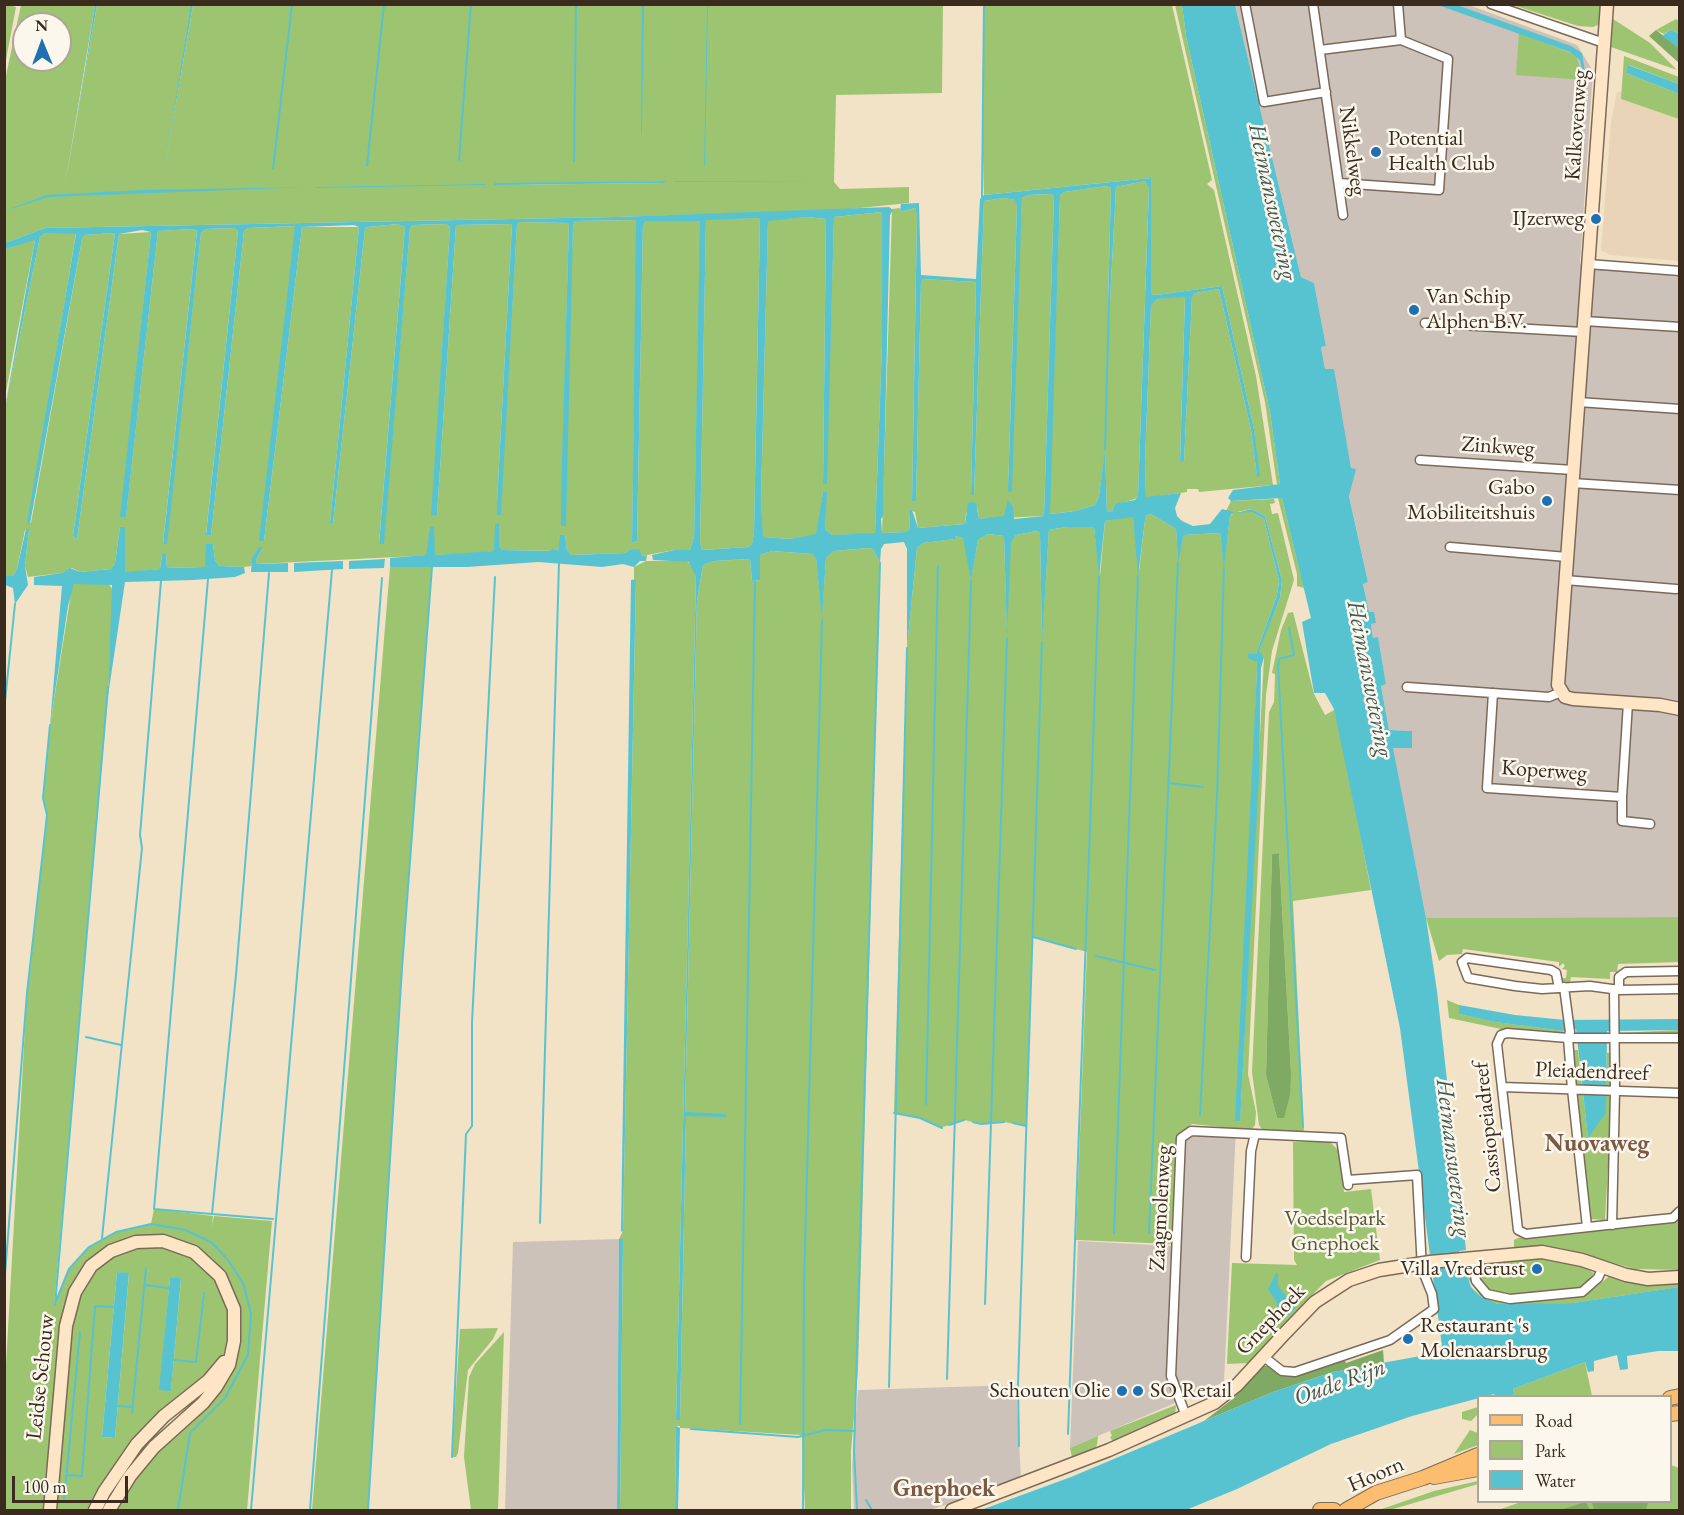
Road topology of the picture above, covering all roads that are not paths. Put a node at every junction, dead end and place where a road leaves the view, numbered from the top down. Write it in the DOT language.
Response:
graph roads {
  1 [pos="1245,4"];
  2 [pos="1313,4"];
  3 [pos="1398,4"];
  4 [pos="1491,4"];
  5 [pos="1607,4"];
  6 [pos="1401,40"];
  7 [pos="1604,43"];
  8 [pos="1320,50"];
  9 [pos="1326,92"];
  10 [pos="1339,183"];
  11 [pos="1343,215"];
  12 [pos="1588,264"];
  13 [pos="1680,272"];
  14 [pos="1425,323"];
  15 [pos="1583,327"];
  16 [pos="1680,327"];
  17 [pos="1578,402"];
  18 [pos="1680,409"];
  19 [pos="1420,460"];
  20 [pos="1572,477"];
  21 [pos="1680,490"];
  22 [pos="1450,547"];
  23 [pos="1567,557"];
  24 [pos="1565,580"];
  25 [pos="1676,589"];
  26 [pos="1407,687"];
  27 [pos="1561,692"];
  28 [pos="1493,693"];
  29 [pos="1628,703"];
  30 [pos="1680,709"];
  31 [pos="1622,797"];
  32 [pos="1650,824"];
  33 [pos="1680,971"];
  34 [pos="1562,988"];
  35 [pos="1680,989"];
  36 [pos="1617,990"];
  37 [pos="1571,1036"];
  38 [pos="1612,1037"];
  39 [pos="1680,1038"];
  40 [pos="1502,1087"];
  41 [pos="1572,1089"];
  42 [pos="1615,1091"];
  43 [pos="1680,1093"];
  44 [pos="1255,1134"];
  45 [pos="1680,1211"];
  46 [pos="1612,1225"];
  47 [pos="1587,1227"];
  48 [pos="1246,1257"];
  49 [pos="1473,1264"];
  50 [pos="1603,1267"];
  51 [pos="1680,1277"];
  52 [pos="231,1354"];
  53 [pos="1264,1357"];
  54 [pos="1186,1416"];
  55 [pos="1477,1456"];
  56 [pos="1477,1469"];
  57 [pos="1422,1478"];
  58 [pos="50,1510"];
  59 [pos="95,1510"];
  60 [pos="109,1510"];
  61 [pos="952,1510"];
  62 [pos="1320,1510"];
  63 [pos="1334,1510"];
  64 [pos="1346,1510"];
  1 -- 9 [label="street, Nikkelweg"];
  2 -- 8 [label="street, Nikkelweg"];
  3 -- 6 [label="street"];
  4 -- 7 [label="street"];
  5 -- 7 [label="street, Kalkovenweg"];
  6 -- 8 [label="street"];
  6 -- 10 [label="street"];
  7 -- 12 [label="street, Kalkovenweg"];
  8 -- 9 [label="street, Nikkelweg"];
  9 -- 10 [label="street, Nikkelweg"];
  10 -- 11 [label="street, Nikkelweg"];
  12 -- 13 [label="street"];
  12 -- 15 [label="street, Kalkovenweg"];
  14 -- 15 [label="street"];
  15 -- 16 [label="street"];
  15 -- 17 [label="street, Kalkovenweg"];
  17 -- 18 [label="street"];
  17 -- 20 [label="street, Kalkovenweg"];
  19 -- 20 [label="street, Zinkweg"];
  20 -- 21 [label="street"];
  20 -- 23 [label="street, Kalkovenweg"];
  22 -- 23 [label="street"];
  23 -- 24 [label="street, Kalkovenweg"];
  24 -- 25 [label="street"];
  24 -- 27 [label="street, Kalkovenweg"];
  26 -- 28 [label="street"];
  27 -- 28 [label="street"];
  27 -- 29 [label="street"];
  28 -- 31 [label="street, Koperweg"];
  29 -- 30 [label="street"];
  29 -- 31 [label="street"];
  31 -- 32 [label="street"];
  33 -- 36 [label="street"];
  34 -- 34 [label="street"];
  34 -- 36 [label="street"];
  34 -- 37 [label="street"];
  35 -- 36 [label="street"];
  36 -- 38 [label="street"];
  37 -- 38 [label="street, Cassiopeiadreef"];
  37 -- 40 [label="street, Cassiopeiadreef"];
  37 -- 41 [label="street"];
  38 -- 39 [label="street, Cassiopeiadreef"];
  38 -- 42 [label="street"];
  40 -- 41 [label="street, Pleiadendreef"];
  40 -- 47 [label="street, Cassiopeiadreef"];
  41 -- 42 [label="street, Pleiadendreef"];
  41 -- 47 [label="street"];
  42 -- 43 [label="street, Pleiadendreef"];
  42 -- 46 [label="street"];
  44 -- 48 [label="street"];
  44 -- 53 [label="street, Zaagmolenweg"];
  44 -- 54 [label="street, Zaagmolenweg"];
  45 -- 46 [label="street, Cassiopeiadreef"];
  46 -- 47 [label="street, Cassiopeiadreef"];
  49 -- 50 [label="street"];
  50 -- 51 [label="street, Gnephoek"];
  50 -- 53 [label="street, Gnephoek, bridge"];
  52 -- 58 [label="street, Leidse Schouw"];
  52 -- 59 [label="street"];
  52 -- 60 [label="street, Leidse Schouw"];
  53 -- 54 [label="street, Gnephoek"];
  54 -- 61 [label="street, Gnephoek"];
  55 -- 57 [label="main road, Hoorn"];
  56 -- 57 [label="main road, Hoorn"];
  57 -- 64 [label="main road, Hoorn"];
  62 -- 63 [label="main road"];
}
